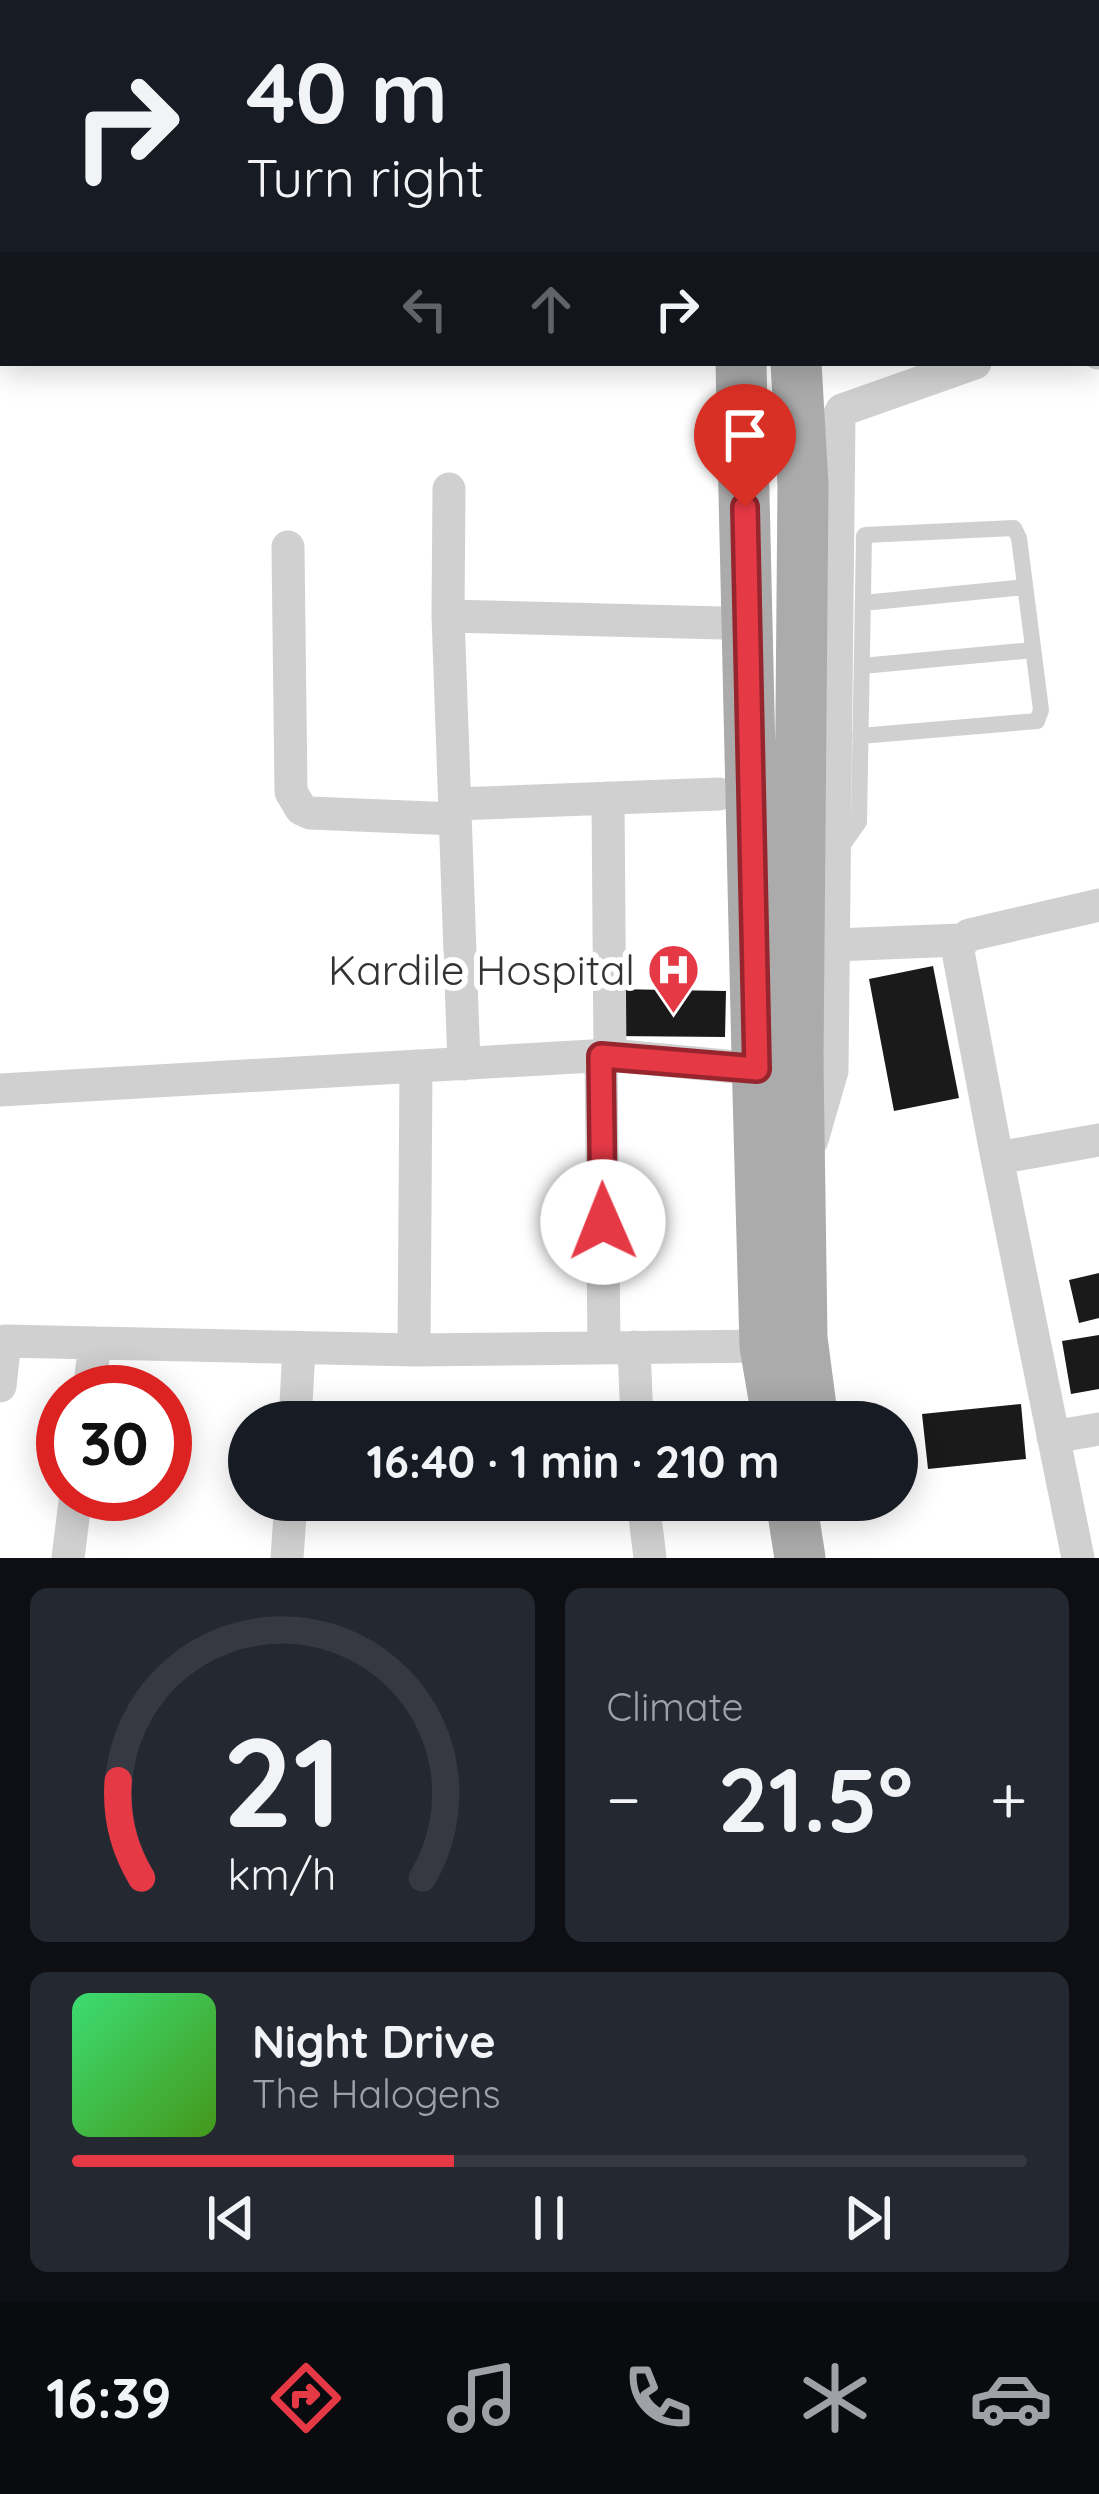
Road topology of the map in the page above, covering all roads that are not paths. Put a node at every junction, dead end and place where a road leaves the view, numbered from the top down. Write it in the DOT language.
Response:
graph roads {
  1 [pos="967,366"];
  2 [pos="758,373"];
  3 [pos="839,413"];
  4 [pos="449,489"];
  5 [pos="288,547"];
  6 [pos="1024,587"];
  7 [pos="863,602"];
  8 [pos="448,616"];
  9 [pos="722,623"];
  10 [pos="1033,650"];
  11 [pos="862,666"];
  12 [pos="860,736"];
  13 [pos="719,794"];
  14 [pos="608,798"];
  15 [pos="455,812"];
  16 [pos="835,855"];
  17 [pos="1099,905"];
  18 [pos="960,940"];
  19 [pos="834,945"];
  20 [pos="606,1056"];
  21 [pos="770,1062"];
  22 [pos="464,1064"];
  23 [pos="416,1066"];
  24 [pos="0,1090"];
  25 [pos="1099,1140"];
  26 [pos="997,1158"];
  27 [pos="779,1196"];
  28 [pos="95,1342"];
  29 [pos="619,1347"];
  30 [pos="299,1348"];
  31 [pos="414,1350"];
  32 [pos="779,1359"];
  33 [pos="92,1365"];
  34 [pos="0,1386"];
  35 [pos="296,1401"];
  36 [pos="632,1401"];
  37 [pos="778,1401"];
  38 [pos="802,1401"];
  39 [pos="1099,1429"];
  40 [pos="1053,1437"];
  41 [pos="73,1521"];
  42 [pos="290,1521"];
  43 [pos="646,1521"];
  44 [pos="794,1521"];
  45 [pos="827,1521"];
  46 [pos="68,1558"];
  47 [pos="287,1558"];
  48 [pos="650,1558"];
  49 [pos="800,1558"];
  50 [pos="832,1558"];
  51 [pos="1078,1558"];
  1 -- 3 [label="street"];
  2 -- 3 [label="lane"];
  2 -- 21 [label="main road, bridge"];
  3 -- 16 [label="street"];
  4 -- 8 [label="street"];
  5 -- 15 [label="street"];
  6 -- 7 [label="lane"];
  6 -- 7 [label="lane"];
  6 -- 10 [label="lane"];
  7 -- 11 [label="lane"];
  8 -- 9 [label="street"];
  8 -- 15 [label="street"];
  10 -- 11 [label="lane"];
  10 -- 12 [label="lane"];
  11 -- 12 [label="lane"];
  12 -- 16 [label="lane"];
  13 -- 14 [label="street"];
  14 -- 15 [label="street"];
  14 -- 20 [label="street"];
  15 -- 22 [label="street"];
  16 -- 19 [label="street"];
  17 -- 18 [label="street"];
  18 -- 19 [label="street"];
  18 -- 26 [label="street"];
  19 -- 27 [label="street"];
  20 -- 21 [label="street"];
  20 -- 22 [label="street"];
  20 -- 29 [label="street"];
  21 -- 27 [label="main road"];
  22 -- 23 [label="street"];
  23 -- 24 [label="street"];
  23 -- 31 [label="street"];
  25 -- 26 [label="street"];
  26 -- 40 [label="street"];
  27 -- 32 [label="main road"];
  28 -- 30 [label="street"];
  28 -- 33 [label="street"];
  28 -- 34 [label="street"];
  29 -- 31 [label="street"];
  29 -- 32 [label="street"];
  29 -- 36 [label="street"];
  30 -- 31 [label="street"];
  30 -- 35 [label="street"];
  32 -- 37 [label="main road"];
  32 -- 38 [label="main road"];
  39 -- 40 [label="street"];
  40 -- 51 [label="street"];
  41 -- 46 [label="street"];
  42 -- 47 [label="street"];
  43 -- 48 [label="street"];
  44 -- 49 [label="main road"];
  45 -- 50 [label="main road"];
}
